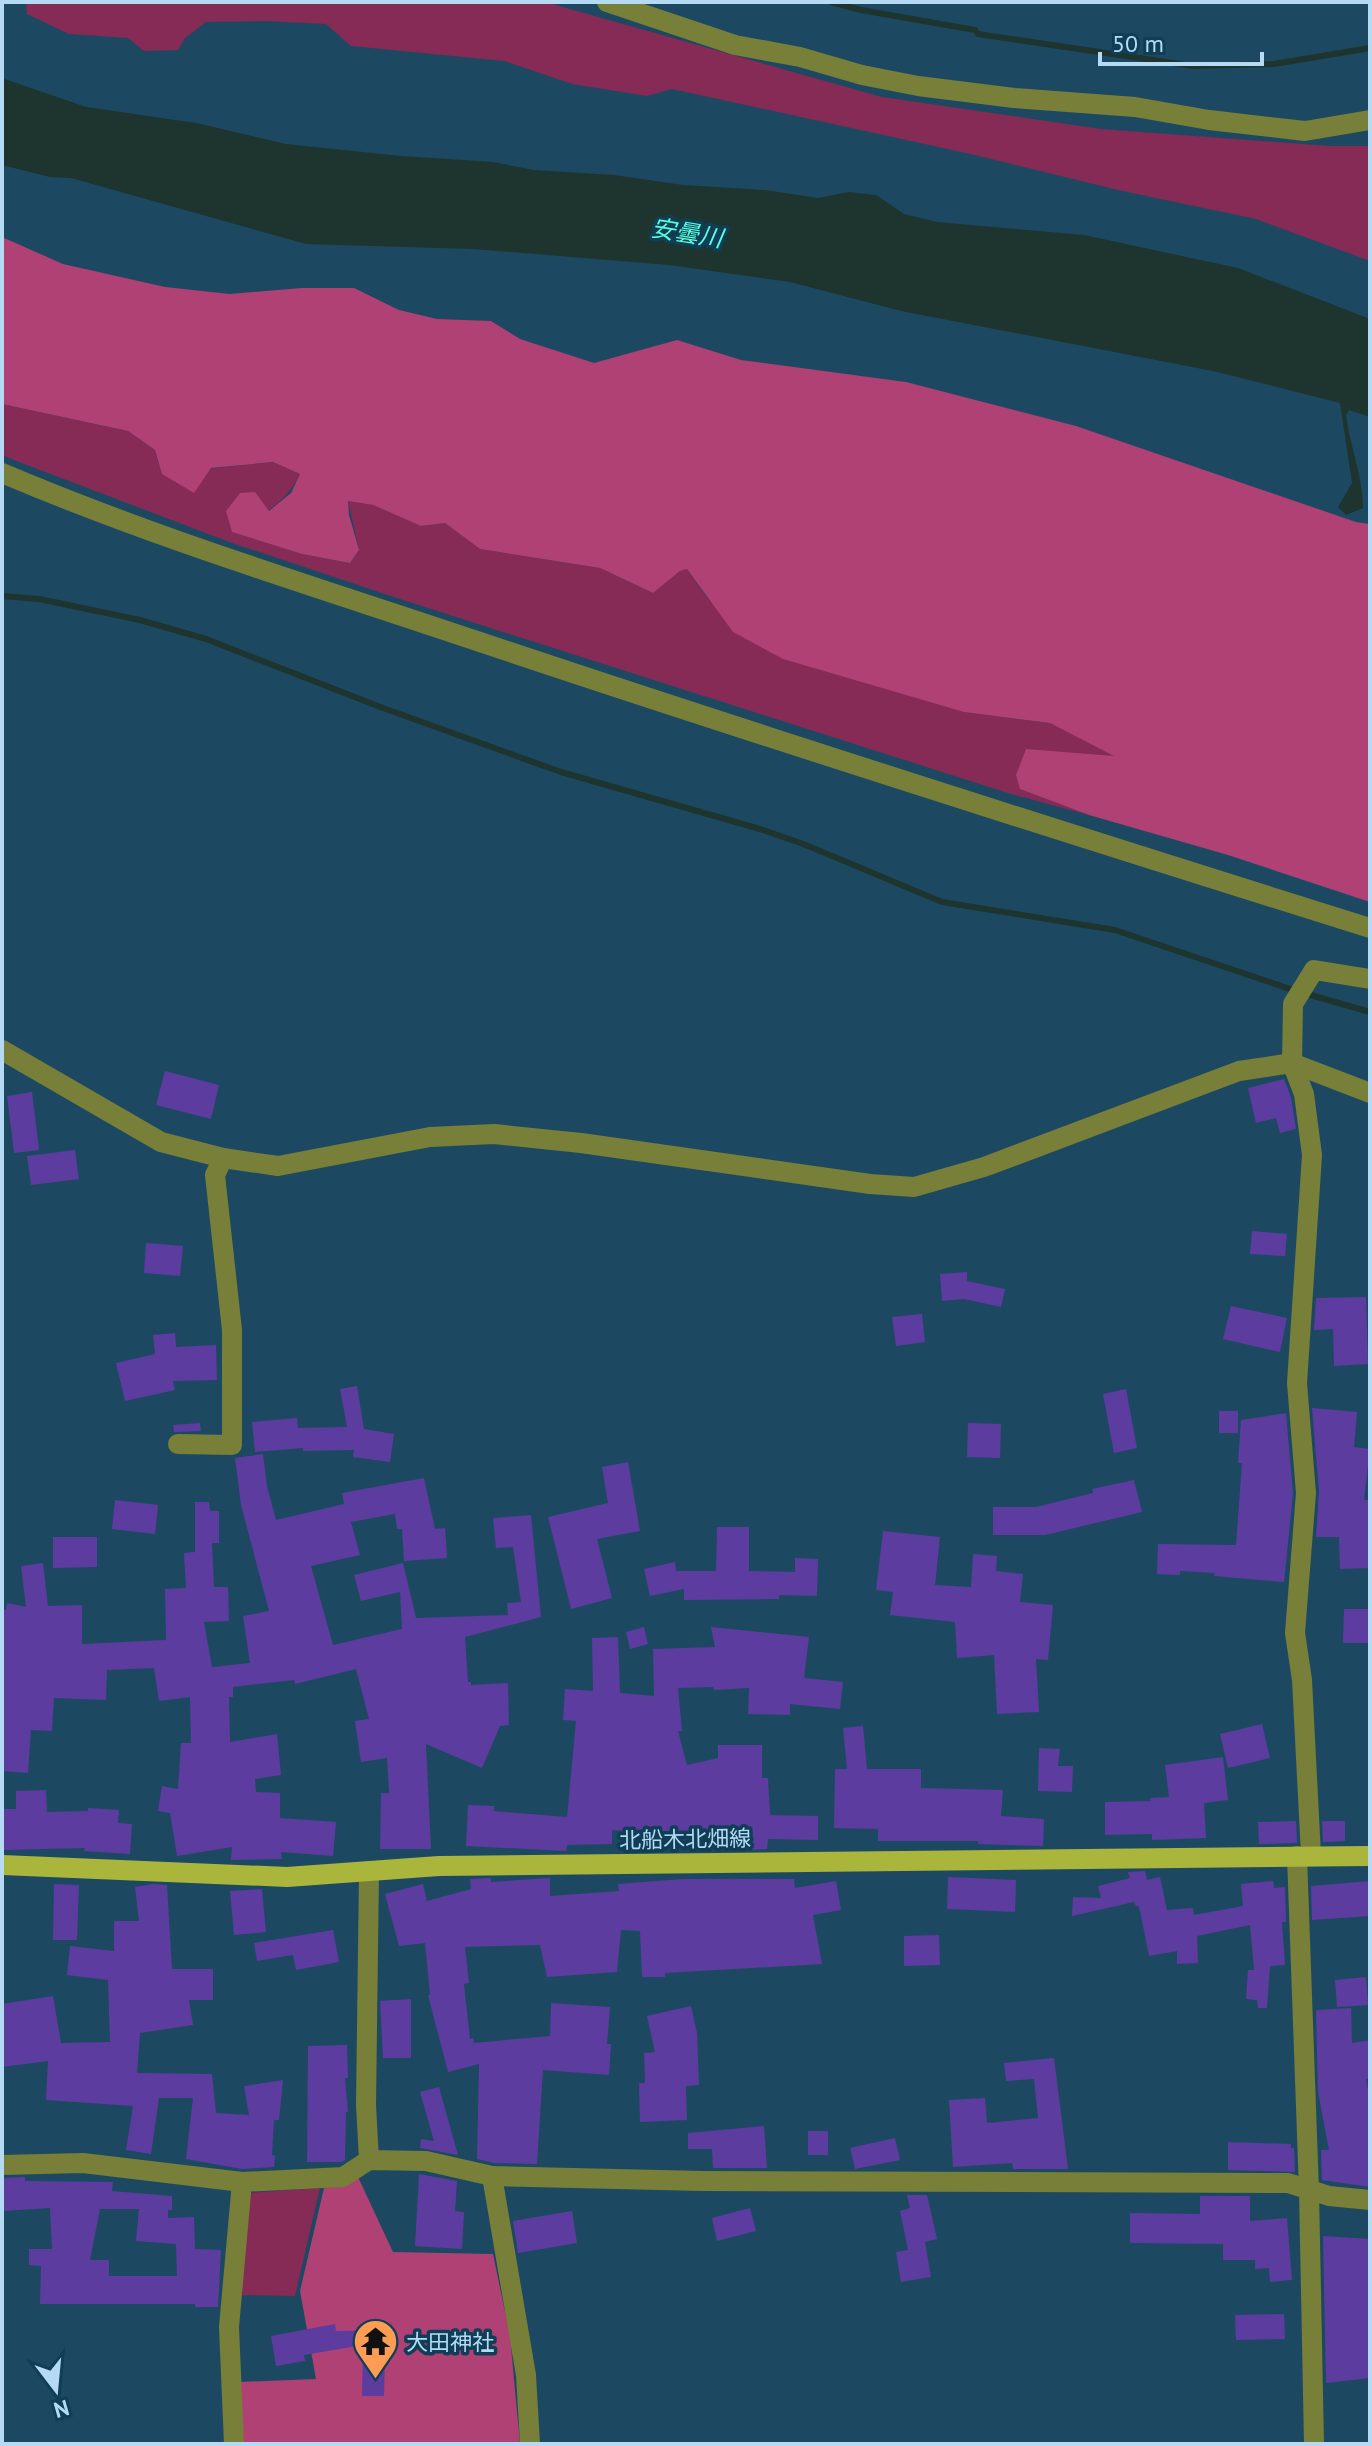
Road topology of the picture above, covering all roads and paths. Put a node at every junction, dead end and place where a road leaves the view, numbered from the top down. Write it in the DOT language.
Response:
graph roads {
  1 [pos="607,2"];
  2 [pos="1370,120"];
  3 [pos="2,473"];
  4 [pos="1370,928"];
  5 [pos="1370,979"];
  6 [pos="2,1050"];
  7 [pos="1292,1063"];
  8 [pos="1370,1093"];
  9 [pos="223,1158"];
  10 [pos="178,1444"];
  11 [pos="1304,1856"];
  12 [pos="1370,1856"];
  13 [pos="2,1865"];
  14 [pos="369,1871"];
  15 [pos="369,2160"];
  16 [pos="2,2165"];
  17 [pos="492,2176"];
  18 [pos="242,2182"];
  19 [pos="1309,2191"];
  20 [pos="1370,2200"];
  21 [pos="234,2444"];
  22 [pos="530,2444"];
  23 [pos="1314,2444"];
  1 -- 2 [label="street"];
  3 -- 4 [label="street"];
  5 -- 7 [label="street"];
  6 -- 9 [label="street"];
  7 -- 8 [label="street"];
  7 -- 9 [label="street"];
  7 -- 11 [label="street"];
  9 -- 10 [label="street"];
  11 -- 12 [label="main road, 北船木北畑線"];
  11 -- 14 [label="main road, 北船木北畑線"];
  11 -- 19 [label="street"];
  13 -- 14 [label="main road, 北船木北畑線"];
  14 -- 15 [label="street"];
  15 -- 17 [label="street"];
  15 -- 18 [label="street"];
  16 -- 18 [label="street"];
  17 -- 19 [label="street"];
  17 -- 22 [label="street"];
  18 -- 21 [label="street"];
  19 -- 20 [label="street"];
  19 -- 23 [label="street"];
}
